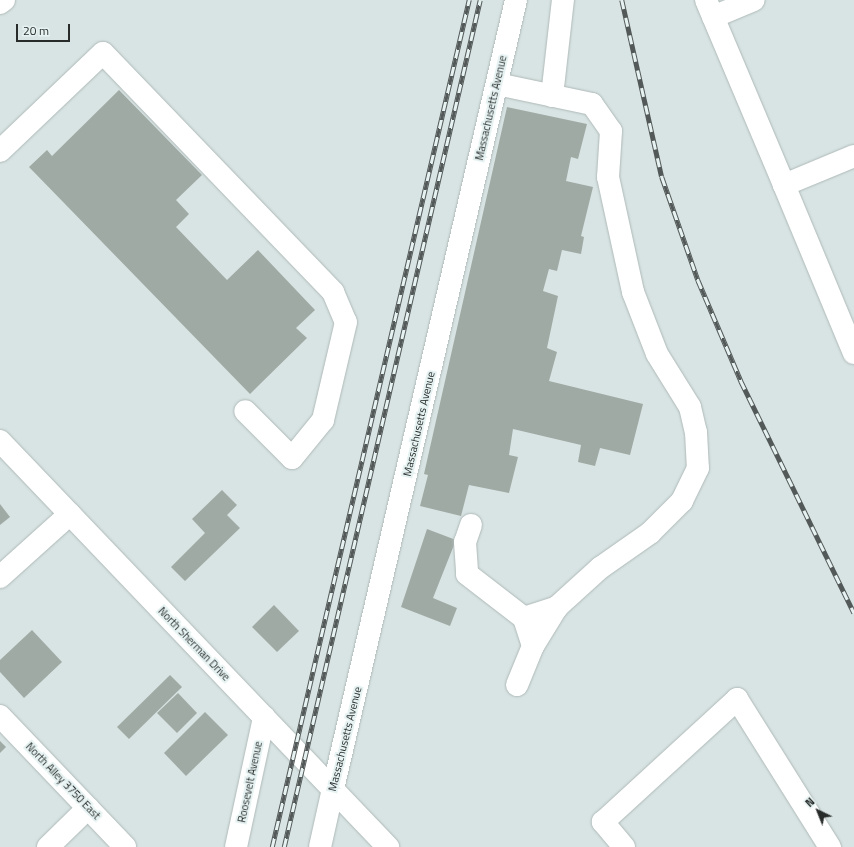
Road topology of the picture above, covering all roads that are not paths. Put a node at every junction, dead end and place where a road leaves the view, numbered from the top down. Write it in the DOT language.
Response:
graph roads {
  1 [pos="4,0"];
  2 [pos="516,0"];
  3 [pos="563,0"];
  4 [pos="754,0"];
  5 [pos="0,3"];
  6 [pos="710,8"];
  7 [pos="497,84"];
  8 [pos="552,96"];
  9 [pos="0,151"];
  10 [pos="854,156"];
  11 [pos="784,185"];
  12 [pos="854,353"];
  13 [pos="245,411"];
  14 [pos="0,441"];
  15 [pos="70,514"];
  16 [pos="471,524"];
  17 [pos="0,577"];
  18 [pos="557,607"];
  19 [pos="524,618"];
  20 [pos="534,646"];
  21 [pos="517,685"];
  22 [pos="0,716"];
  23 [pos="264,717"];
  24 [pos="333,789"];
  25 [pos="88,808"];
  26 [pos="48,847"];
  27 [pos="125,847"];
  28 [pos="236,847"];
  29 [pos="320,847"];
  30 [pos="388,847"];
  31 [pos="624,847"];
  32 [pos="830,847"];
  1 -- 5 [label="main road"];
  2 -- 7 [label="main road, Massachusetts Avenue"];
  3 -- 8 [label="main road"];
  4 -- 6 [label="main road"];
  6 -- 11 [label="main road"];
  7 -- 8 [label="main road"];
  7 -- 24 [label="main road, Massachusetts Avenue"];
  8 -- 18 [label="main road"];
  9 -- 13 [label="main road"];
  10 -- 11 [label="main road"];
  11 -- 12 [label="main road"];
  14 -- 15 [label="main road, North Sherman Drive"];
  15 -- 17 [label="main road"];
  15 -- 23 [label="main road, North Sherman Drive"];
  16 -- 19 [label="main road"];
  18 -- 19 [label="main road"];
  18 -- 20 [label="main road"];
  19 -- 20 [label="main road"];
  20 -- 21 [label="main road"];
  22 -- 25 [label="main road, North Alley 3750 East"];
  23 -- 24 [label="main road, North Sherman Drive"];
  23 -- 28 [label="main road, Roosevelt Avenue"];
  24 -- 29 [label="main road, Massachusetts Avenue"];
  24 -- 30 [label="main road, North Sherman Drive"];
  25 -- 26 [label="main road"];
  25 -- 27 [label="main road, North Alley 3750 East"];
  31 -- 32 [label="main road"];
}
